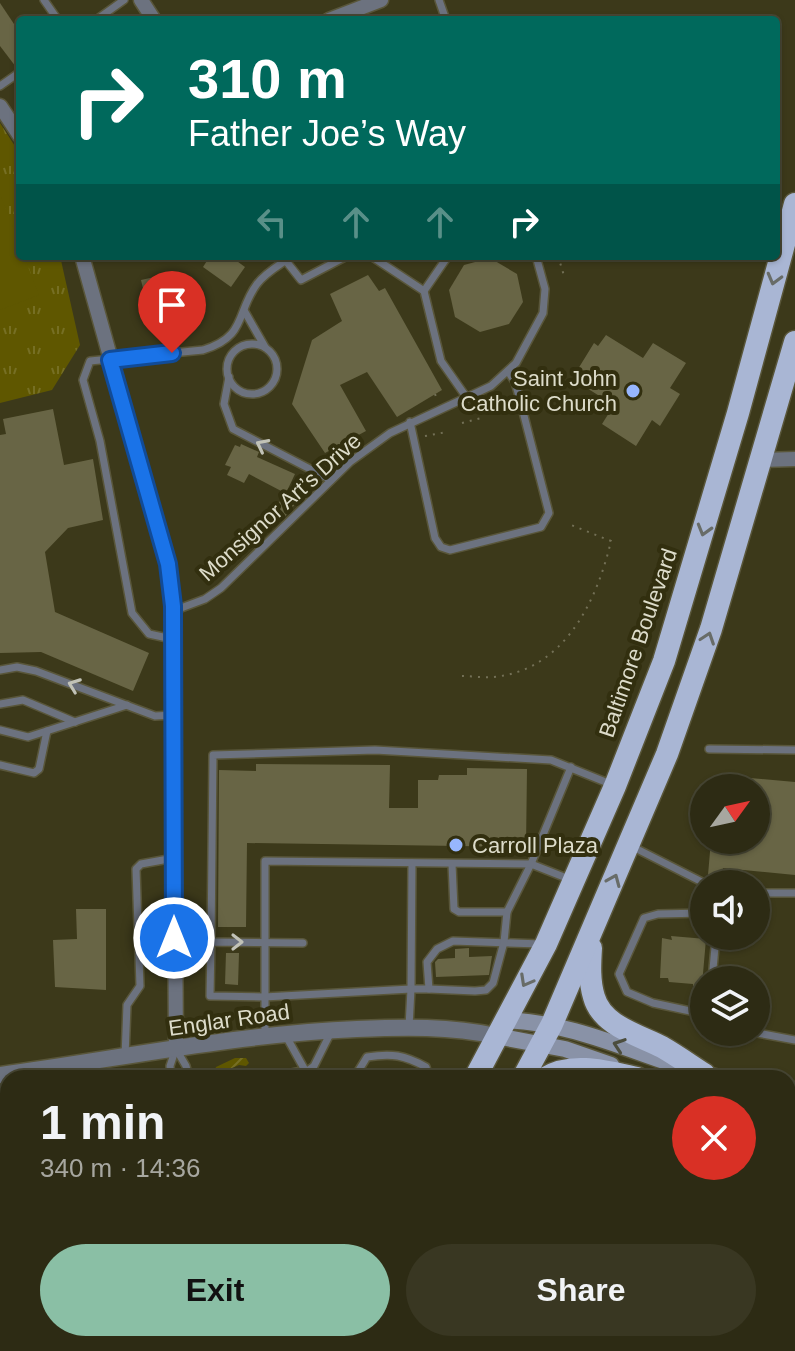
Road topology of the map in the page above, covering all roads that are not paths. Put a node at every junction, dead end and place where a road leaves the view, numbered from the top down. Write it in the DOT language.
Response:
graph roads {
  1 [pos="124,0"];
  2 [pos="381,0"];
  3 [pos="102,16"];
  4 [pos="339,16"];
  5 [pos="0,108"];
  6 [pos="16,130"];
  7 [pos="795,204"];
  8 [pos="780,259"];
  9 [pos="83,260"];
  10 [pos="286,260"];
  11 [pos="290,260"];
  12 [pos="339,260"];
  13 [pos="377,260"];
  14 [pos="445,260"];
  15 [pos="537,260"];
  16 [pos="780,260"];
  17 [pos="424,291"];
  18 [pos="245,312"];
  19 [pos="224,341"];
  20 [pos="795,342"];
  21 [pos="265,347"];
  22 [pos="110,360"];
  23 [pos="228,361"];
  24 [pos="508,371"];
  25 [pos="229,377"];
  26 [pos="467,398"];
  27 [pos="410,422"];
  28 [pos="795,459"];
  29 [pos="762,460"];
  30 [pos="331,480"];
  31 [pos="173,611"];
  32 [pos="173,639"];
  33 [pos="0,670"];
  34 [pos="0,704"];
  35 [pos="127,705"];
  36 [pos="174,715"];
  37 [pos="75,722"];
  38 [pos="0,730"];
  39 [pos="47,731"];
  40 [pos="709,749"];
  41 [pos="795,750"];
  42 [pos="0,765"];
  43 [pos="571,767"];
  44 [pos="615,786"];
  45 [pos="629,845"];
  46 [pos="174,858"];
  47 [pos="412,863"];
  48 [pos="452,864"];
  49 [pos="531,864"];
  50 [pos="690,876"];
  51 [pos="574,882"];
  52 [pos="770,893"];
  53 [pos="795,893"];
  54 [pos="507,912"];
  55 [pos="690,913"];
  56 [pos="599,914"];
  57 [pos="211,942"];
  58 [pos="264,942"];
  59 [pos="504,942"];
  60 [pos="303,943"];
  61 [pos="546,944"];
  62 [pos="411,989"];
  63 [pos="429,989"];
  64 [pos="264,997"];
  65 [pos="690,1011"];
  66 [pos="409,1027"];
  67 [pos="500,1028"];
  68 [pos="332,1030"];
  69 [pos="285,1034"];
  70 [pos="547,1034"];
  71 [pos="770,1035"];
  72 [pos="265,1036"];
  73 [pos="795,1040"];
  74 [pos="176,1049"];
  75 [pos="125,1057"];
  76 [pos="87,1070"];
  77 [pos="170,1070"];
  78 [pos="187,1070"];
  79 [pos="305,1070"];
  80 [pos="309,1070"];
  81 [pos="359,1070"];
  82 [pos="427,1070"];
  83 [pos="479,1070"];
  84 [pos="527,1070"];
  85 [pos="568,1070"];
  86 [pos="598,1070"];
  87 [pos="624,1070"];
  88 [pos="688,1070"];
  89 [pos="702,1070"];
  1 -- 3 [label="lane"];
  2 -- 4 [label="street"];
  5 -- 6 [label="street"];
  7 -- 8 [label="highway, Baltimore Boulevard, one-way"];
  9 -- 22 [label="street"];
  10 -- 18 [label="lane"];
  11 -- 12 [label="lane"];
  13 -- 17 [label="lane"];
  14 -- 17 [label="lane"];
  15 -- 24 [label="lane, Monsignor Art’s Drive"];
  16 -- 44 [label="highway, Baltimore Boulevard, one-way"];
  17 -- 26 [label="lane"];
  18 -- 19 [label="lane"];
  18 -- 21 [label="lane"];
  19 -- 22 [label="lane"];
  19 -- 23 [label="lane"];
  20 -- 29 [label="highway"];
  21 -- 23 [label="lane"];
  21 -- 25 [label="lane"];
  22 -- 31 [label="street"];
  22 -- 32 [label="lane"];
  23 -- 25 [label="lane"];
  24 -- 26 [label="lane, Monsignor Art’s Drive"];
  24 -- 27 [label="lane"];
  30 -- 25 [label="lane, one-way"];
  26 -- 27 [label="lane, Monsignor Art’s Drive"];
  27 -- 30 [label="lane, Monsignor Art’s Drive"];
  28 -- 29 [label="street"];
  45 -- 29 [label="highway, one-way"];
  30 -- 31 [label="lane, Monsignor Art’s Drive"];
  31 -- 32 [label="street"];
  32 -- 36 [label="street"];
  35 -- 33 [label="lane, one-way"];
  34 -- 37 [label="lane"];
  35 -- 36 [label="lane"];
  35 -- 37 [label="lane"];
  36 -- 46 [label="street"];
  37 -- 39 [label="lane"];
  38 -- 39 [label="lane"];
  39 -- 42 [label="lane"];
  40 -- 41 [label="lane"];
  43 -- 44 [label="lane"];
  43 -- 49 [label="lane"];
  43 -- 57 [label="lane"];
  44 -- 51 [label="highway, Baltimore Boulevard"];
  45 -- 50 [label="lane"];
  56 -- 45 [label="highway, one-way"];
  46 -- 74 [label="street"];
  46 -- 75 [label="lane"];
  47 -- 48 [label="lane"];
  47 -- 58 [label="lane"];
  47 -- 62 [label="lane"];
  48 -- 49 [label="lane"];
  48 -- 54 [label="lane"];
  49 -- 51 [label="lane"];
  49 -- 54 [label="lane"];
  51 -- 61 [label="highway, Baltimore Boulevard"];
  52 -- 53 [label="lane"];
  54 -- 59 [label="lane"];
  55 -- 65 [label="lane"];
  56 -- 70 [label="highway"];
  56 -- 89 [label="highway"];
  57 -- 58 [label="lane, one-way"];
  57 -- 64 [label="lane"];
  58 -- 60 [label="lane"];
  58 -- 64 [label="lane"];
  59 -- 61 [label="lane"];
  59 -- 63 [label="lane"];
  59 -- 63 [label="lane"];
  61 -- 67 [label="highway, Baltimore Boulevard, one-way"];
  62 -- 63 [label="lane"];
  62 -- 64 [label="lane"];
  62 -- 66 [label="lane"];
  64 -- 72 [label="lane"];
  66 -- 67 [label="street, Englar Road"];
  66 -- 68 [label="street, Englar Road"];
  67 -- 70 [label="main road, Englar Road"];
  67 -- 83 [label="highway, Baltimore Boulevard"];
  68 -- 69 [label="street, Englar Road"];
  68 -- 80 [label="lane"];
  69 -- 72 [label="street, Englar Road"];
  69 -- 79 [label="lane"];
  70 -- 84 [label="highway"];
  70 -- 87 [label="main road, Englar Road"];
  88 -- 70 [label="main road, Englar Road, one-way"];
  71 -- 73 [label="lane"];
  72 -- 74 [label="street, Englar Road"];
  74 -- 75 [label="street, Englar Road"];
  74 -- 77 [label="lane"];
  74 -- 78 [label="lane"];
  75 -- 76 [label="street, Englar Road"];
  81 -- 82 [label="lane"];
  85 -- 86 [label="highway"];
}
